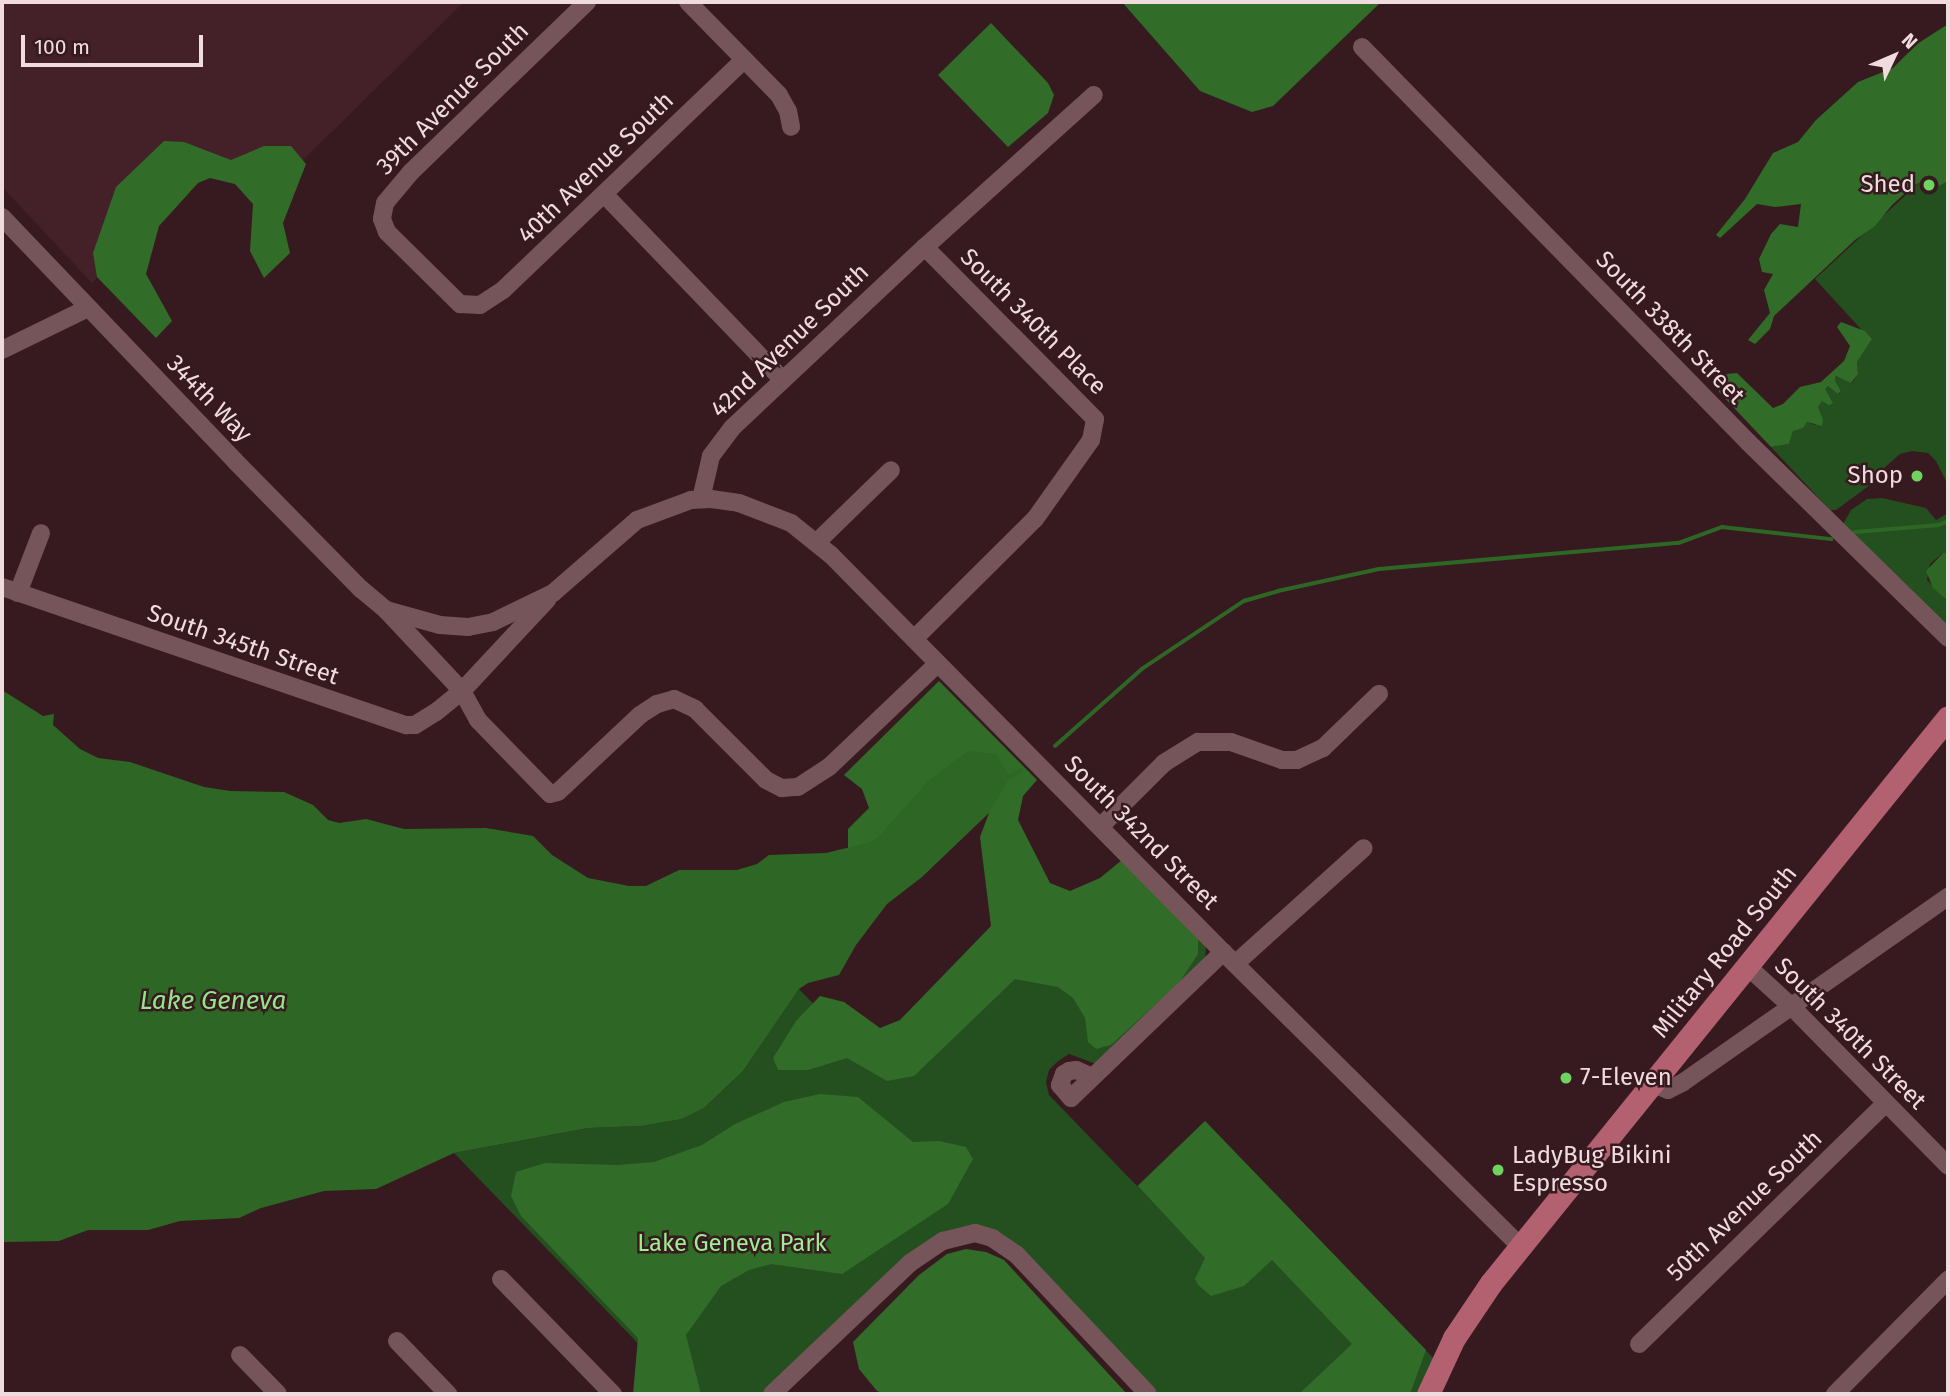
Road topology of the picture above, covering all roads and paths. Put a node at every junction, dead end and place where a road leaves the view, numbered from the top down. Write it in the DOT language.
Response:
graph roads {
  1 [pos="587,2"];
  2 [pos="688,2"];
  3 [pos="1362,47"];
  4 [pos="744,60"];
  5 [pos="1094,95"];
  6 [pos="791,127"];
  7 [pos="604,194"];
  8 [pos="2,217"];
  9 [pos="925,247"];
  10 [pos="477,306"];
  11 [pos="88,308"];
  12 [pos="2,350"];
  13 [pos="783,380"];
  14 [pos="891,470"];
  15 [pos="701,499"];
  16 [pos="41,533"];
  17 [pos="817,542"];
  18 [pos="10,590"];
  19 [pos="553,593"];
  20 [pos="386,610"];
  21 [pos="1948,638"];
  22 [pos="914,639"];
  23 [pos="937,664"];
  24 [pos="462,691"];
  25 [pos="1379,694"];
  26 [pos="1948,718"];
  27 [pos="1101,826"];
  28 [pos="1364,848"];
  29 [pos="1948,897"];
  30 [pos="1229,958"];
  31 [pos="1747,966"];
  32 [pos="1792,1007"];
  33 [pos="1092,1077"];
  34 [pos="1653,1084"];
  35 [pos="1886,1103"];
  36 [pos="1948,1166"];
  37 [pos="1520,1246"];
  38 [pos="501,1279"];
  39 [pos="1948,1280"];
  40 [pos="397,1341"];
  41 [pos="1639,1344"];
  42 [pos="240,1355"];
  43 [pos="278,1394"];
  44 [pos="448,1394"];
  45 [pos="613,1394"];
  46 [pos="772,1394"];
  47 [pos="1147,1394"];
  48 [pos="1428,1394"];
  49 [pos="1835,1394"];
  1 -- 10 [label="street, 39th Avenue South"];
  2 -- 4 [label="street"];
  3 -- 21 [label="street, South 338th Street"];
  4 -- 6 [label="street"];
  4 -- 7 [label="street, 40th Avenue South"];
  5 -- 9 [label="street, 42nd Avenue South"];
  7 -- 10 [label="street, 40th Avenue South"];
  7 -- 13 [label="street"];
  8 -- 11 [label="street, 344th Way"];
  9 -- 13 [label="street, 42nd Avenue South"];
  9 -- 22 [label="street, South 340th Place"];
  11 -- 12 [label="street"];
  11 -- 20 [label="street, 344th Way"];
  13 -- 15 [label="street, 42nd Avenue South"];
  14 -- 17 [label="street"];
  15 -- 17 [label="street, South 342nd Street"];
  15 -- 19 [label="street"];
  16 -- 18 [label="street"];
  17 -- 22 [label="street, South 342nd Street"];
  18 -- 24 [label="street, South 345th Street"];
  19 -- 20 [label="street"];
  19 -- 24 [label="street"];
  20 -- 24 [label="street, 344th Way"];
  22 -- 23 [label="street, South 342nd Street"];
  23 -- 24 [label="street, 344th Way"];
  23 -- 27 [label="street, South 342nd Street"];
  25 -- 27 [label="street"];
  26 -- 31 [label="main road, Military Road South"];
  27 -- 30 [label="street, South 342nd Street"];
  28 -- 30 [label="street"];
  29 -- 32 [label="street"];
  30 -- 33 [label="street"];
  30 -- 37 [label="street, South 342nd Street"];
  31 -- 32 [label="street, South 340th Street"];
  31 -- 34 [label="main road, Military Road South"];
  32 -- 34 [label="street"];
  32 -- 35 [label="street, South 340th Street"];
  34 -- 37 [label="main road, Military Road South"];
  35 -- 36 [label="street, South 340th Street"];
  35 -- 41 [label="street, 50th Avenue South"];
  37 -- 48 [label="main road, Military Road South"];
  38 -- 45 [label="street"];
  39 -- 49 [label="street"];
  40 -- 44 [label="street"];
  42 -- 43 [label="street"];
  46 -- 47 [label="street"];
}
